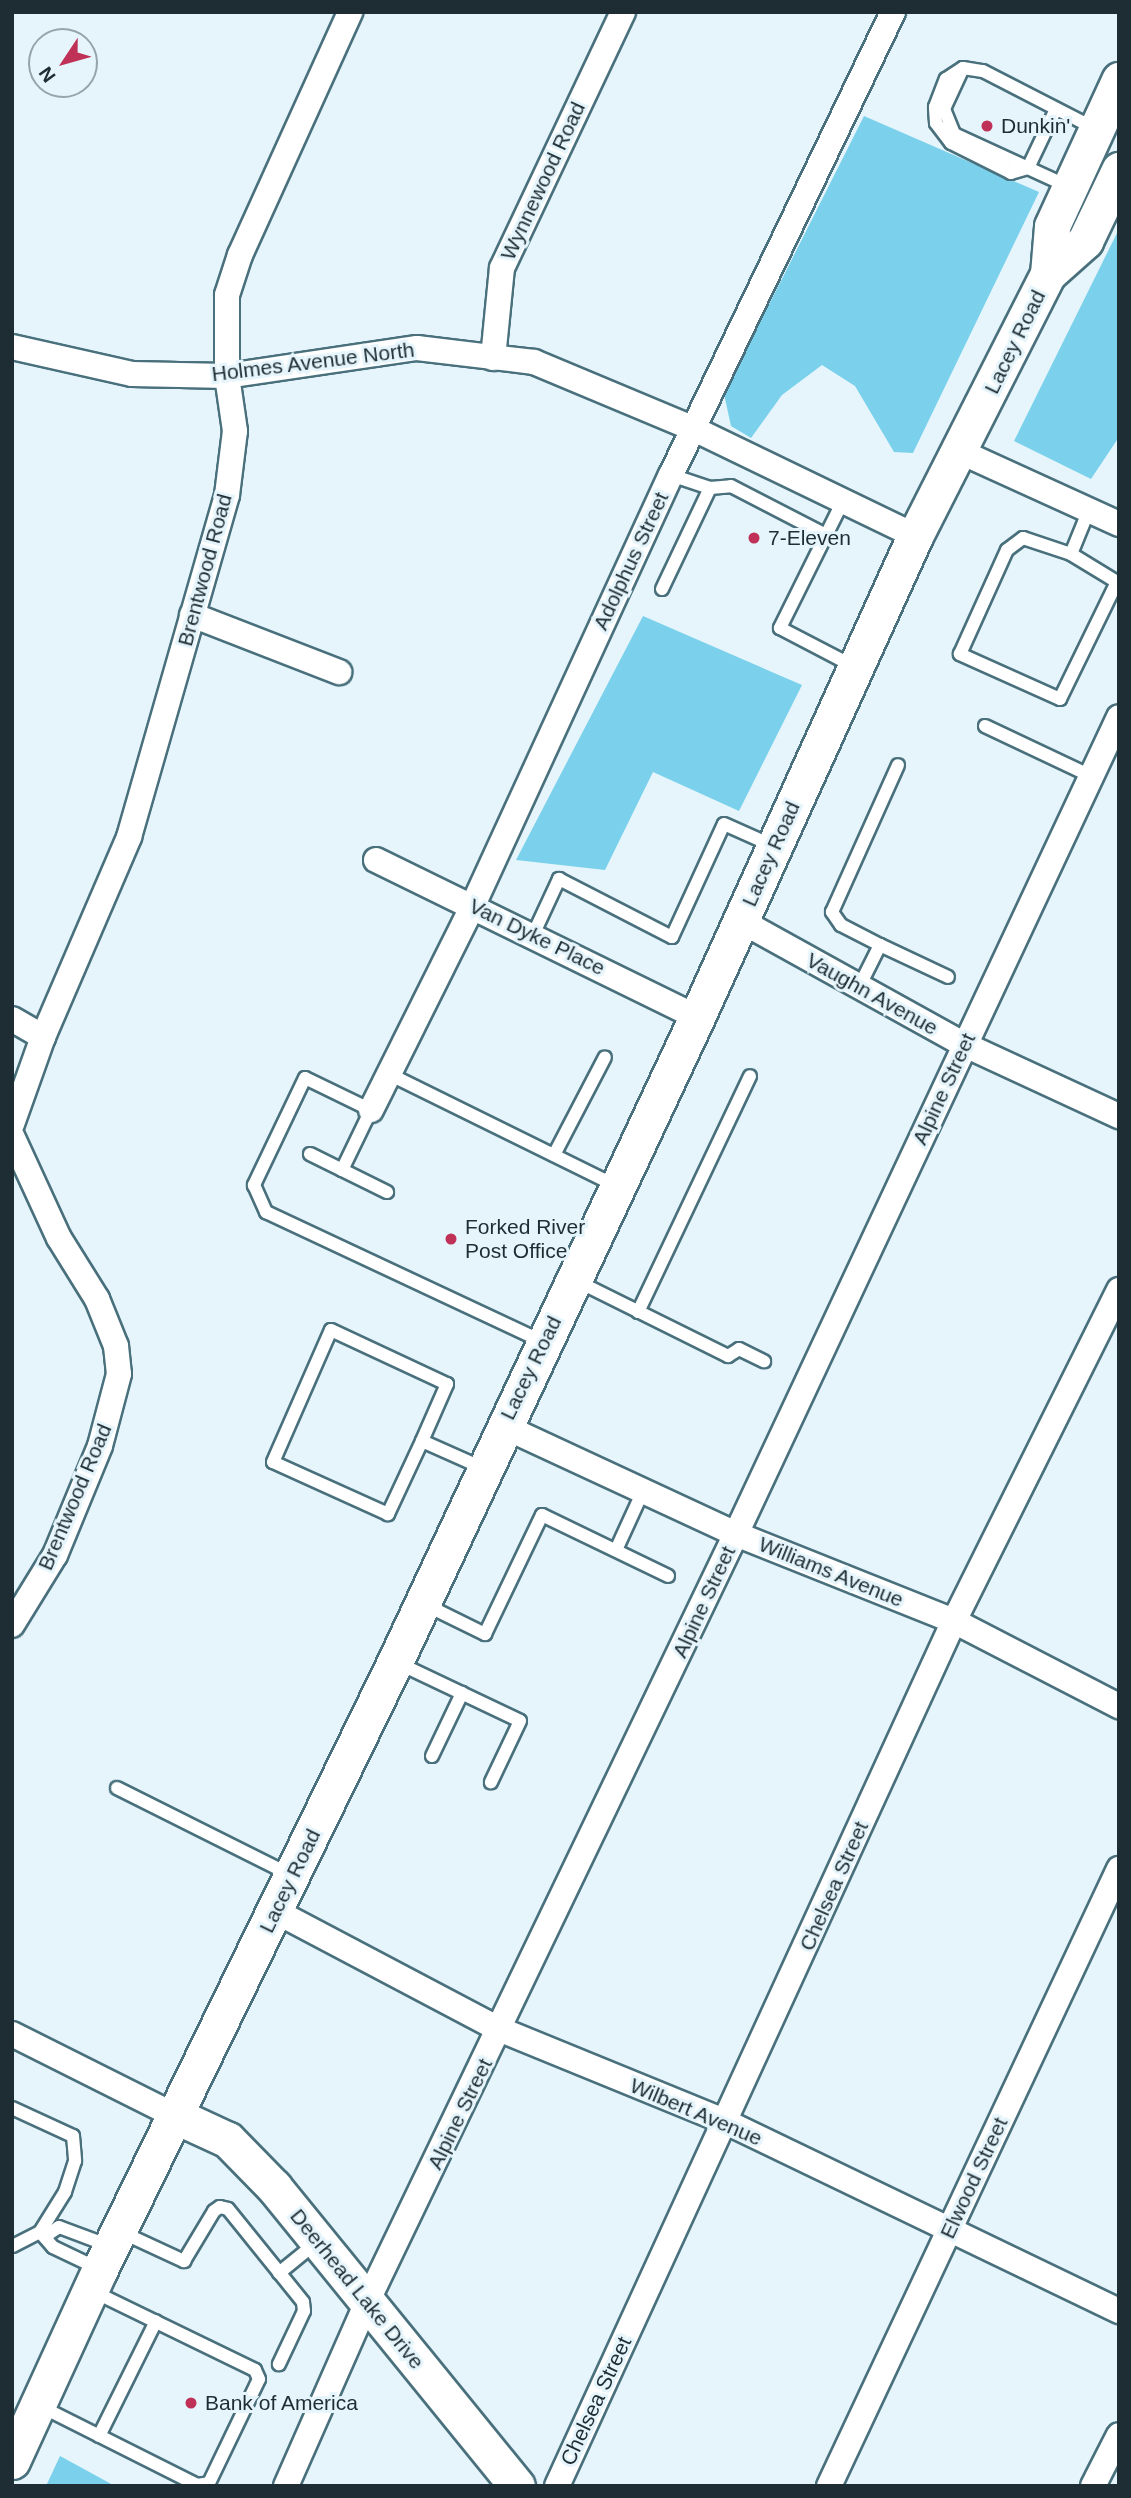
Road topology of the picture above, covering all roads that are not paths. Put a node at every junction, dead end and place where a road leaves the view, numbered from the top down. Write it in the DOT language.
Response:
graph roads {
  1 [pos="350,12"];
  2 [pos="623,12"];
  3 [pos="892,12"];
  4 [pos="1119,80"];
  5 [pos="1056,109"];
  6 [pos="1096,129"];
  7 [pos="1028,168"];
  8 [pos="1119,170"];
  9 [pos="1070,187"];
  10 [pos="1048,274"];
  11 [pos="12,347"];
  12 [pos="493,358"];
  13 [pos="228,376"];
  14 [pos="694,429"];
  15 [pos="961,452"];
  16 [pos="671,475"];
  17 [pos="710,488"];
  18 [pos="843,501"];
  19 [pos="1089,510"];
  20 [pos="1119,524"];
  21 [pos="826,536"];
  22 [pos="915,536"];
  23 [pos="1071,554"];
  24 [pos="662,589"];
  25 [pos="192,615"];
  26 [pos="856,668"];
  27 [pos="339,672"];
  28 [pos="1119,717"];
  29 [pos="985,726"];
  30 [pos="898,765"];
  31 [pos="1091,776"];
  32 [pos="775,846"];
  33 [pos="376,860"];
  34 [pos="473,905"];
  35 [pos="741,921"];
  36 [pos="533,935"];
  37 [pos="880,945"];
  38 [pos="948,977"];
  39 [pos="859,987"];
  40 [pos="697,1017"];
  41 [pos="12,1019"];
  42 [pos="43,1037"];
  43 [pos="965,1045"];
  44 [pos="605,1056"];
  45 [pos="389,1073"];
  46 [pos="750,1076"];
  47 [pos="371,1110"];
  48 [pos="1119,1116"];
  49 [pos="12,1124"];
  50 [pos="12,1136"];
  51 [pos="310,1154"];
  52 [pos="554,1155"];
  53 [pos="342,1170"];
  54 [pos="617,1186"];
  55 [pos="387,1192"];
  56 [pos="573,1280"];
  57 [pos="1119,1290"];
  58 [pos="638,1312"];
  59 [pos="544,1342"];
  60 [pos="764,1361"];
  61 [pos="503,1426"];
  62 [pos="422,1441"];
  63 [pos="483,1468"];
  64 [pos="643,1491"];
  65 [pos="736,1534"];
  66 [pos="616,1550"];
  67 [pos="668,1576"];
  68 [pos="422,1603"];
  69 [pos="954,1621"];
  70 [pos="12,1625"];
  71 [pos="395,1662"];
  72 [pos="462,1693"];
  73 [pos="1119,1706"];
  74 [pos="432,1756"];
  75 [pos="491,1782"];
  76 [pos="117,1788"];
  77 [pos="1119,1870"];
  78 [pos="293,1875"];
  79 [pos="275,1911"];
  80 [pos="501,2030"];
  81 [pos="12,2034"];
  82 [pos="12,2108"];
  83 [pos="176,2116"];
  84 [pos="726,2122"];
  85 [pos="950,2229"];
  86 [pos="44,2234"];
  87 [pos="318,2241"];
  88 [pos="12,2246"];
  89 [pos="105,2259"];
  90 [pos="279,2273"];
  91 [pos="367,2302"];
  92 [pos="1119,2311"];
  93 [pos="156,2321"];
  94 [pos="279,2364"];
  95 [pos="38,2405"];
  96 [pos="1119,2435"];
  97 [pos="99,2436"];
  98 [pos="12,2460"];
  99 [pos="286,2486"];
  100 [pos="517,2486"];
  101 [pos="557,2486"];
  102 [pos="829,2486"];
  103 [pos="1093,2486"];
  1 -- 13 [label="street, Brentwood Road"];
  2 -- 12 [label="street, Wynnewood Road"];
  3 -- 14 [label="street, Adolphus Street"];
  4 -- 6 [label="main road, Lacey Road"];
  5 -- 6 [label="lane"];
  5 -- 7 [label="lane"];
  5 -- 7 [label="lane"];
  6 -- 9 [label="main road, Lacey Road"];
  7 -- 9 [label="lane"];
  8 -- 10 [label="main road, Lacey Road"];
  9 -- 10 [label="main road, Lacey Road"];
  10 -- 15 [label="main road, Lacey Road"];
  11 -- 13 [label="street, Holmes Avenue North"];
  12 -- 13 [label="street, Holmes Avenue North"];
  12 -- 14 [label="street, Holmes Avenue North"];
  13 -- 25 [label="street, Brentwood Road"];
  14 -- 16 [label="street, Adolphus Street"];
  14 -- 18 [label="street, Holmes Avenue North"];
  15 -- 19 [label="street"];
  15 -- 22 [label="main road, Lacey Road"];
  16 -- 17 [label="lane"];
  16 -- 34 [label="street, Adolphus Street"];
  17 -- 21 [label="lane"];
  17 -- 24 [label="lane"];
  18 -- 21 [label="lane"];
  18 -- 22 [label="street, Holmes Avenue North"];
  19 -- 20 [label="street"];
  19 -- 23 [label="lane"];
  21 -- 26 [label="lane"];
  22 -- 26 [label="main road, Lacey Road"];
  23 -- 23 [label="lane"];
  25 -- 27 [label="street"];
  25 -- 42 [label="street, Brentwood Road"];
  26 -- 32 [label="main road, Lacey Road"];
  28 -- 31 [label="street, Alpine Street"];
  29 -- 31 [label="lane"];
  30 -- 37 [label="lane"];
  31 -- 43 [label="street, Alpine Street"];
  32 -- 35 [label="main road, Lacey Road"];
  32 -- 36 [label="lane"];
  33 -- 34 [label="street, Van Dyke Place"];
  34 -- 36 [label="street, Van Dyke Place"];
  34 -- 45 [label="street, Adolphus Street"];
  35 -- 39 [label="street, Vaughn Avenue"];
  35 -- 40 [label="main road, Lacey Road"];
  36 -- 40 [label="street, Van Dyke Place"];
  37 -- 38 [label="lane"];
  37 -- 39 [label="lane"];
  39 -- 43 [label="street, Vaughn Avenue"];
  40 -- 54 [label="main road, Lacey Road"];
  41 -- 42 [label="street"];
  42 -- 49 [label="street, Brentwood Road"];
  43 -- 48 [label="street, Vaughn Avenue"];
  43 -- 65 [label="street, Alpine Street"];
  44 -- 52 [label="lane"];
  45 -- 47 [label="street, Adolphus Street"];
  45 -- 52 [label="lane"];
  46 -- 58 [label="lane"];
  47 -- 53 [label="lane"];
  47 -- 59 [label="lane"];
  50 -- 70 [label="street, Brentwood Road"];
  51 -- 53 [label="lane"];
  52 -- 54 [label="lane"];
  53 -- 55 [label="lane"];
  54 -- 56 [label="main road, Lacey Road"];
  56 -- 58 [label="lane"];
  56 -- 59 [label="main road, Lacey Road"];
  57 -- 69 [label="street, Chelsea Street"];
  58 -- 60 [label="lane"];
  59 -- 61 [label="main road, Lacey Road"];
  61 -- 63 [label="main road, Lacey Road"];
  61 -- 64 [label="street, Williams Avenue"];
  62 -- 62 [label="lane"];
  62 -- 63 [label="lane"];
  63 -- 68 [label="main road, Lacey Road"];
  64 -- 65 [label="street, Williams Avenue"];
  64 -- 66 [label="lane"];
  65 -- 69 [label="street, Williams Avenue"];
  65 -- 80 [label="street, Alpine Street"];
  66 -- 67 [label="lane"];
  66 -- 68 [label="lane"];
  68 -- 71 [label="main road, Lacey Road"];
  69 -- 73 [label="street, Williams Avenue"];
  69 -- 84 [label="street, Chelsea Street"];
  71 -- 72 [label="lane"];
  71 -- 78 [label="main road, Lacey Road"];
  72 -- 74 [label="lane"];
  72 -- 75 [label="lane"];
  76 -- 78 [label="lane"];
  77 -- 85 [label="street, Elwood Street"];
  78 -- 79 [label="main road, Lacey Road"];
  79 -- 80 [label="street, Wilbert Avenue"];
  79 -- 83 [label="main road, Lacey Road"];
  80 -- 84 [label="street, Wilbert Avenue"];
  80 -- 91 [label="street, Alpine Street"];
  81 -- 83 [label="street"];
  82 -- 86 [label="lane"];
  83 -- 87 [label="main road, Deerhead Lake Drive"];
  83 -- 89 [label="main road, Lacey Road"];
  84 -- 85 [label="street, Wilbert Avenue"];
  84 -- 101 [label="street, Chelsea Street"];
  85 -- 92 [label="street, Wilbert Avenue"];
  85 -- 102 [label="street, Elwood Street"];
  86 -- 88 [label="lane"];
  86 -- 89 [label="lane"];
  86 -- 89 [label="lane"];
  87 -- 90 [label="lane"];
  87 -- 91 [label="main road, Deerhead Lake Drive"];
  89 -- 90 [label="lane"];
  89 -- 93 [label="lane"];
  89 -- 95 [label="main road, Lacey Road"];
  90 -- 94 [label="lane"];
  91 -- 99 [label="street, Alpine Street"];
  91 -- 100 [label="main road, Deerhead Lake Drive"];
  93 -- 97 [label="lane"];
  93 -- 97 [label="lane"];
  95 -- 97 [label="lane"];
  95 -- 98 [label="main road, Lacey Road"];
  96 -- 103 [label="street"];
}
